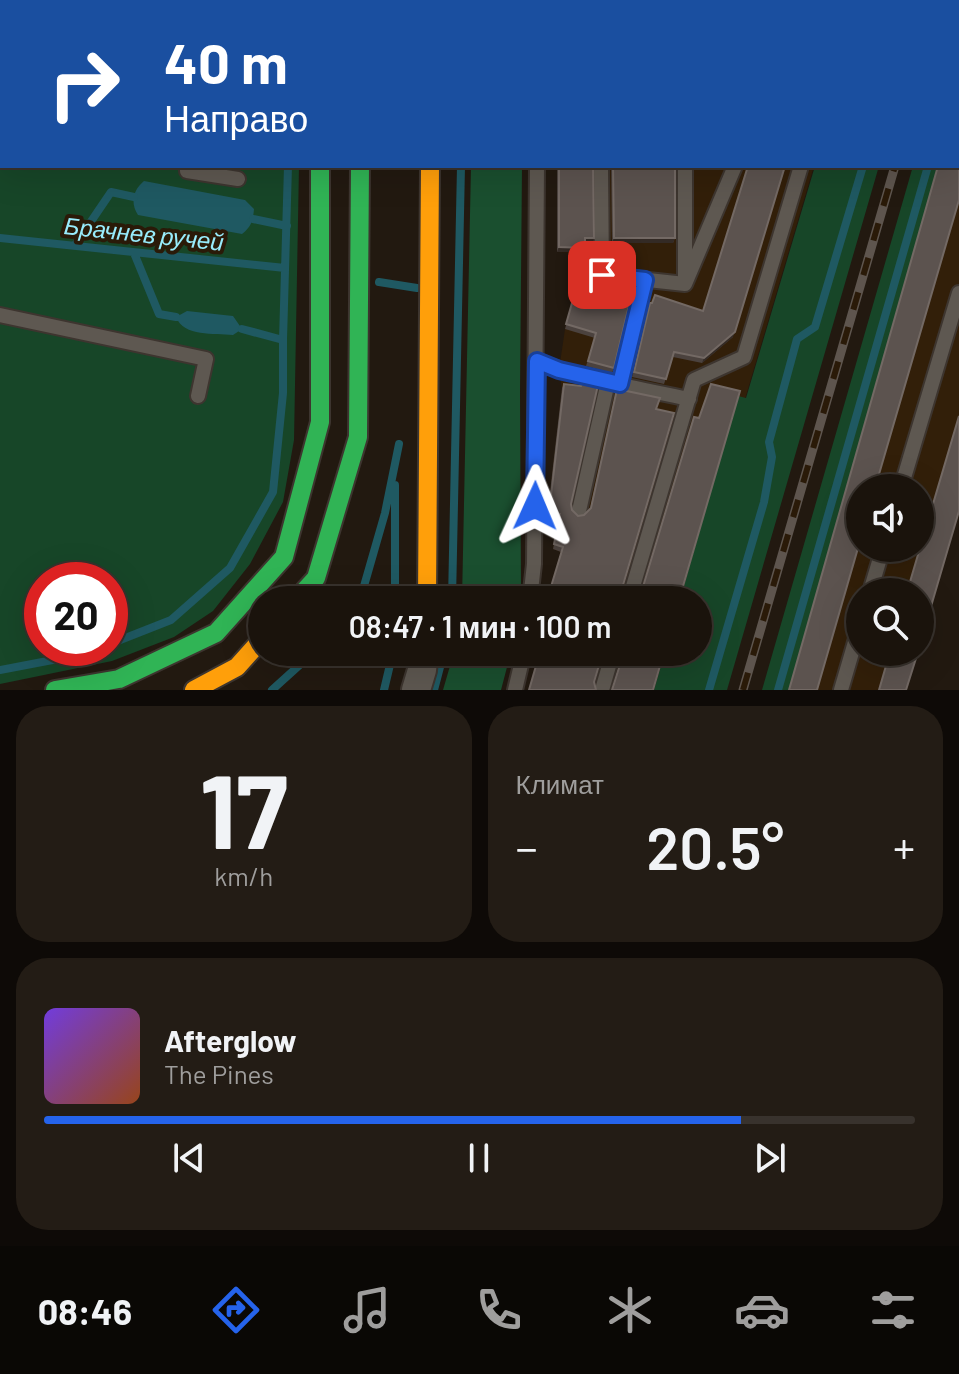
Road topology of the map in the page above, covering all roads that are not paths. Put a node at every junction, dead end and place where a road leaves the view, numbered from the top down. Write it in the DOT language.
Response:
graph roads {
  1 [pos="188,168"];
  2 [pos="320,168"];
  3 [pos="360,168"];
  4 [pos="430,168"];
  5 [pos="537,168"];
  6 [pos="601,168"];
  7 [pos="685,168"];
  8 [pos="734,168"];
  9 [pos="800,168"];
  10 [pos="238,179"];
  11 [pos="645,280"];
  12 [pos="685,284"];
  13 [pos="959,293"];
  14 [pos="0,315"];
  15 [pos="537,361"];
  16 [pos="614,383"];
  17 [pos="198,396"];
  18 [pos="689,399"];
  19 [pos="905,474"];
  20 [pos="579,511"];
  21 [pos="309,586"];
  22 [pos="427,586"];
  23 [pos="532,586"];
  24 [pos="633,586"];
  25 [pos="248,655"];
  26 [pos="422,666"];
  27 [pos="521,666"];
  28 [pos="609,666"];
  29 [pos="848,666"];
  30 [pos="55,690"];
  31 [pos="194,690"];
  32 [pos="416,690"];
  33 [pos="515,690"];
  34 [pos="602,690"];
  35 [pos="841,690"];
  1 -- 10 [label="lane"];
  2 -- 30 [label="street"];
  3 -- 21 [label="street"];
  4 -- 22 [label="street"];
  5 -- 15 [label="lane"];
  6 -- 11 [label="lane"];
  7 -- 12 [label="lane"];
  8 -- 12 [label="lane"];
  9 -- 18 [label="lane"];
  11 -- 12 [label="lane"];
  11 -- 16 [label="lane"];
  13 -- 19 [label="lane"];
  14 -- 17 [label="lane"];
  15 -- 16 [label="lane"];
  15 -- 23 [label="lane"];
  16 -- 18 [label="lane"];
  16 -- 20 [label="lane"];
  18 -- 24 [label="lane"];
  25 -- 31 [label="street"];
  26 -- 32 [label="street"];
  27 -- 33 [label="lane"];
  28 -- 34 [label="lane"];
  29 -- 35 [label="lane"];
}
